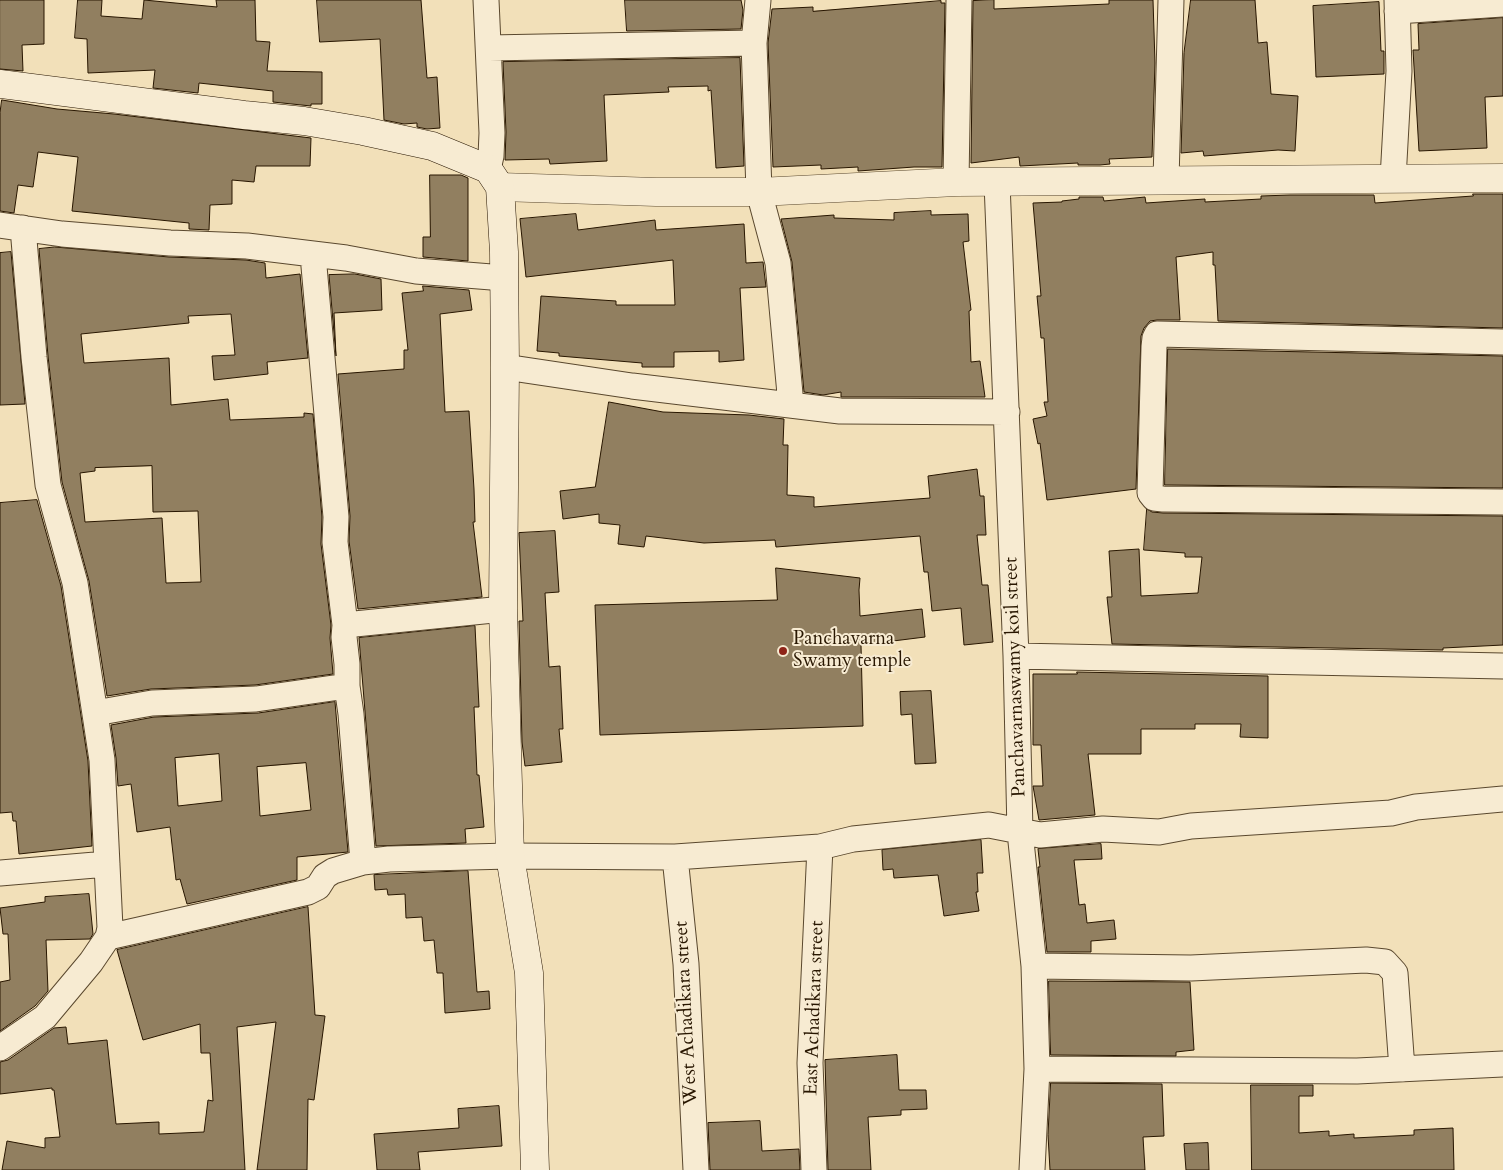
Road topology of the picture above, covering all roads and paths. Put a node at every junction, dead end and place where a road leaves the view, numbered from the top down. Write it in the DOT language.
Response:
graph roads {
  1 [pos="486,0"];
  2 [pos="758,0"];
  3 [pos="959,0"];
  4 [pos="1172,0"];
  5 [pos="1503,4"];
  6 [pos="1397,6"];
  7 [pos="754,43"];
  8 [pos="489,48"];
  9 [pos="0,84"];
  10 [pos="494,178"];
  11 [pos="1393,178"];
  12 [pos="1503,178"];
  13 [pos="1166,180"];
  14 [pos="956,182"];
  15 [pos="997,183"];
  16 [pos="759,192"];
  17 [pos="11,227"];
  18 [pos="313,255"];
  19 [pos="504,278"];
  20 [pos="1503,342"];
  21 [pos="505,367"];
  22 [pos="791,405"];
  23 [pos="1006,412"];
  24 [pos="1503,502"];
  25 [pos="503,609"];
  26 [pos="345,625"];
  27 [pos="1016,656"];
  28 [pos="1503,666"];
  29 [pos="346,686"];
  30 [pos="95,713"];
  31 [pos="1503,800"];
  32 [pos="1020,832"];
  33 [pos="820,847"];
  34 [pos="510,856"];
  35 [pos="675,856"];
  36 [pos="363,862"];
  37 [pos="107,864"];
  38 [pos="0,873"];
  39 [pos="108,937"];
  40 [pos="1034,966"];
  41 [pos="0,1048"];
  42 [pos="1503,1064"];
  43 [pos="1037,1069"];
  44 [pos="1402,1069"];
  45 [pos="535,1170"];
  46 [pos="696,1170"];
  47 [pos="814,1170"];
  48 [pos="1032,1170"];
  1 -- 8 [label="street"];
  2 -- 7 [label="street"];
  3 -- 14 [label="street"];
  4 -- 13 [label="street"];
  5 -- 6 [label="street"];
  6 -- 11 [label="street"];
  7 -- 8 [label="street"];
  7 -- 16 [label="street"];
  8 -- 10 [label="street"];
  9 -- 10 [label="main road"];
  10 -- 16 [label="main road"];
  10 -- 19 [label="main road"];
  11 -- 12 [label="main road"];
  11 -- 13 [label="main road"];
  13 -- 15 [label="main road"];
  14 -- 15 [label="main road"];
  14 -- 16 [label="main road"];
  15 -- 23 [label="street, Panchavarnaswamy koil street"];
  16 -- 22 [label="street"];
  17 -- 18 [label="street"];
  17 -- 30 [label="street"];
  18 -- 19 [label="street"];
  18 -- 26 [label="street"];
  19 -- 21 [label="main road"];
  20 -- 24 [label="street"];
  21 -- 22 [label="street"];
  21 -- 25 [label="main road"];
  22 -- 23 [label="street"];
  23 -- 27 [label="street, Panchavarnaswamy koil street"];
  25 -- 26 [label="street"];
  25 -- 34 [label="main road"];
  26 -- 29 [label="street"];
  27 -- 28 [label="street"];
  27 -- 32 [label="street, Panchavarnaswamy koil street"];
  29 -- 30 [label="street"];
  29 -- 36 [label="street"];
  30 -- 37 [label="street"];
  31 -- 32 [label="street"];
  32 -- 33 [label="street"];
  32 -- 40 [label="street, Panchavarnaswamy koil street"];
  33 -- 35 [label="street"];
  33 -- 47 [label="street, East Achadikara street"];
  34 -- 35 [label="street"];
  34 -- 36 [label="street"];
  34 -- 45 [label="main road"];
  35 -- 46 [label="street, West Achadikara street"];
  36 -- 39 [label="street"];
  37 -- 38 [label="street"];
  37 -- 39 [label="street"];
  39 -- 41 [label="street"];
  40 -- 43 [label="street, Panchavarnaswamy koil street"];
  40 -- 44 [label="street"];
  42 -- 44 [label="street"];
  43 -- 44 [label="street"];
  43 -- 48 [label="street, Panchavarnaswamy koil street"];
}
